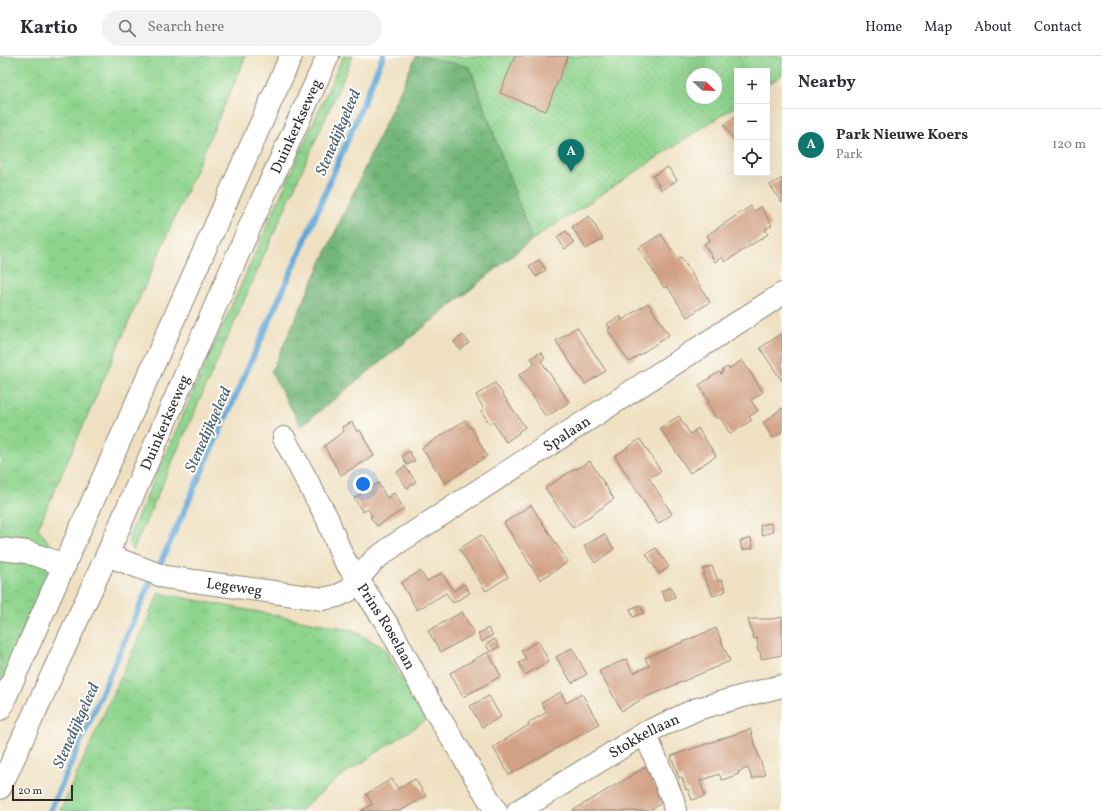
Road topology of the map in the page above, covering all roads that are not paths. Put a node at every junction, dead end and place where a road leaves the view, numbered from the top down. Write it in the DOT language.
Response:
graph roads {
  1 [pos="291,56"];
  2 [pos="328,56"];
  3 [pos="782,294"];
  4 [pos="284,438"];
  5 [pos="0,549"];
  6 [pos="107,555"];
  7 [pos="65,565"];
  8 [pos="358,580"];
  9 [pos="782,686"];
  10 [pos="0,709"];
  11 [pos="645,733"];
  12 [pos="0,788"];
  13 [pos="496,811"];
  14 [pos="518,811"];
  15 [pos="675,811"];
  1 -- 7 [label="main road"];
  2 -- 6 [label="main road, Duinkerkseweg"];
  3 -- 8 [label="main road, Spalaan"];
  4 -- 8 [label="main road, Prins Roselaan"];
  5 -- 7 [label="main road"];
  6 -- 7 [label="main road"];
  6 -- 8 [label="main road, Legeweg"];
  6 -- 12 [label="main road, Duinkerkseweg"];
  7 -- 10 [label="main road"];
  8 -- 13 [label="main road, Prins Roselaan"];
  9 -- 11 [label="main road, Stokkellaan"];
  11 -- 14 [label="main road, Stokkellaan"];
  11 -- 15 [label="main road"];
}
